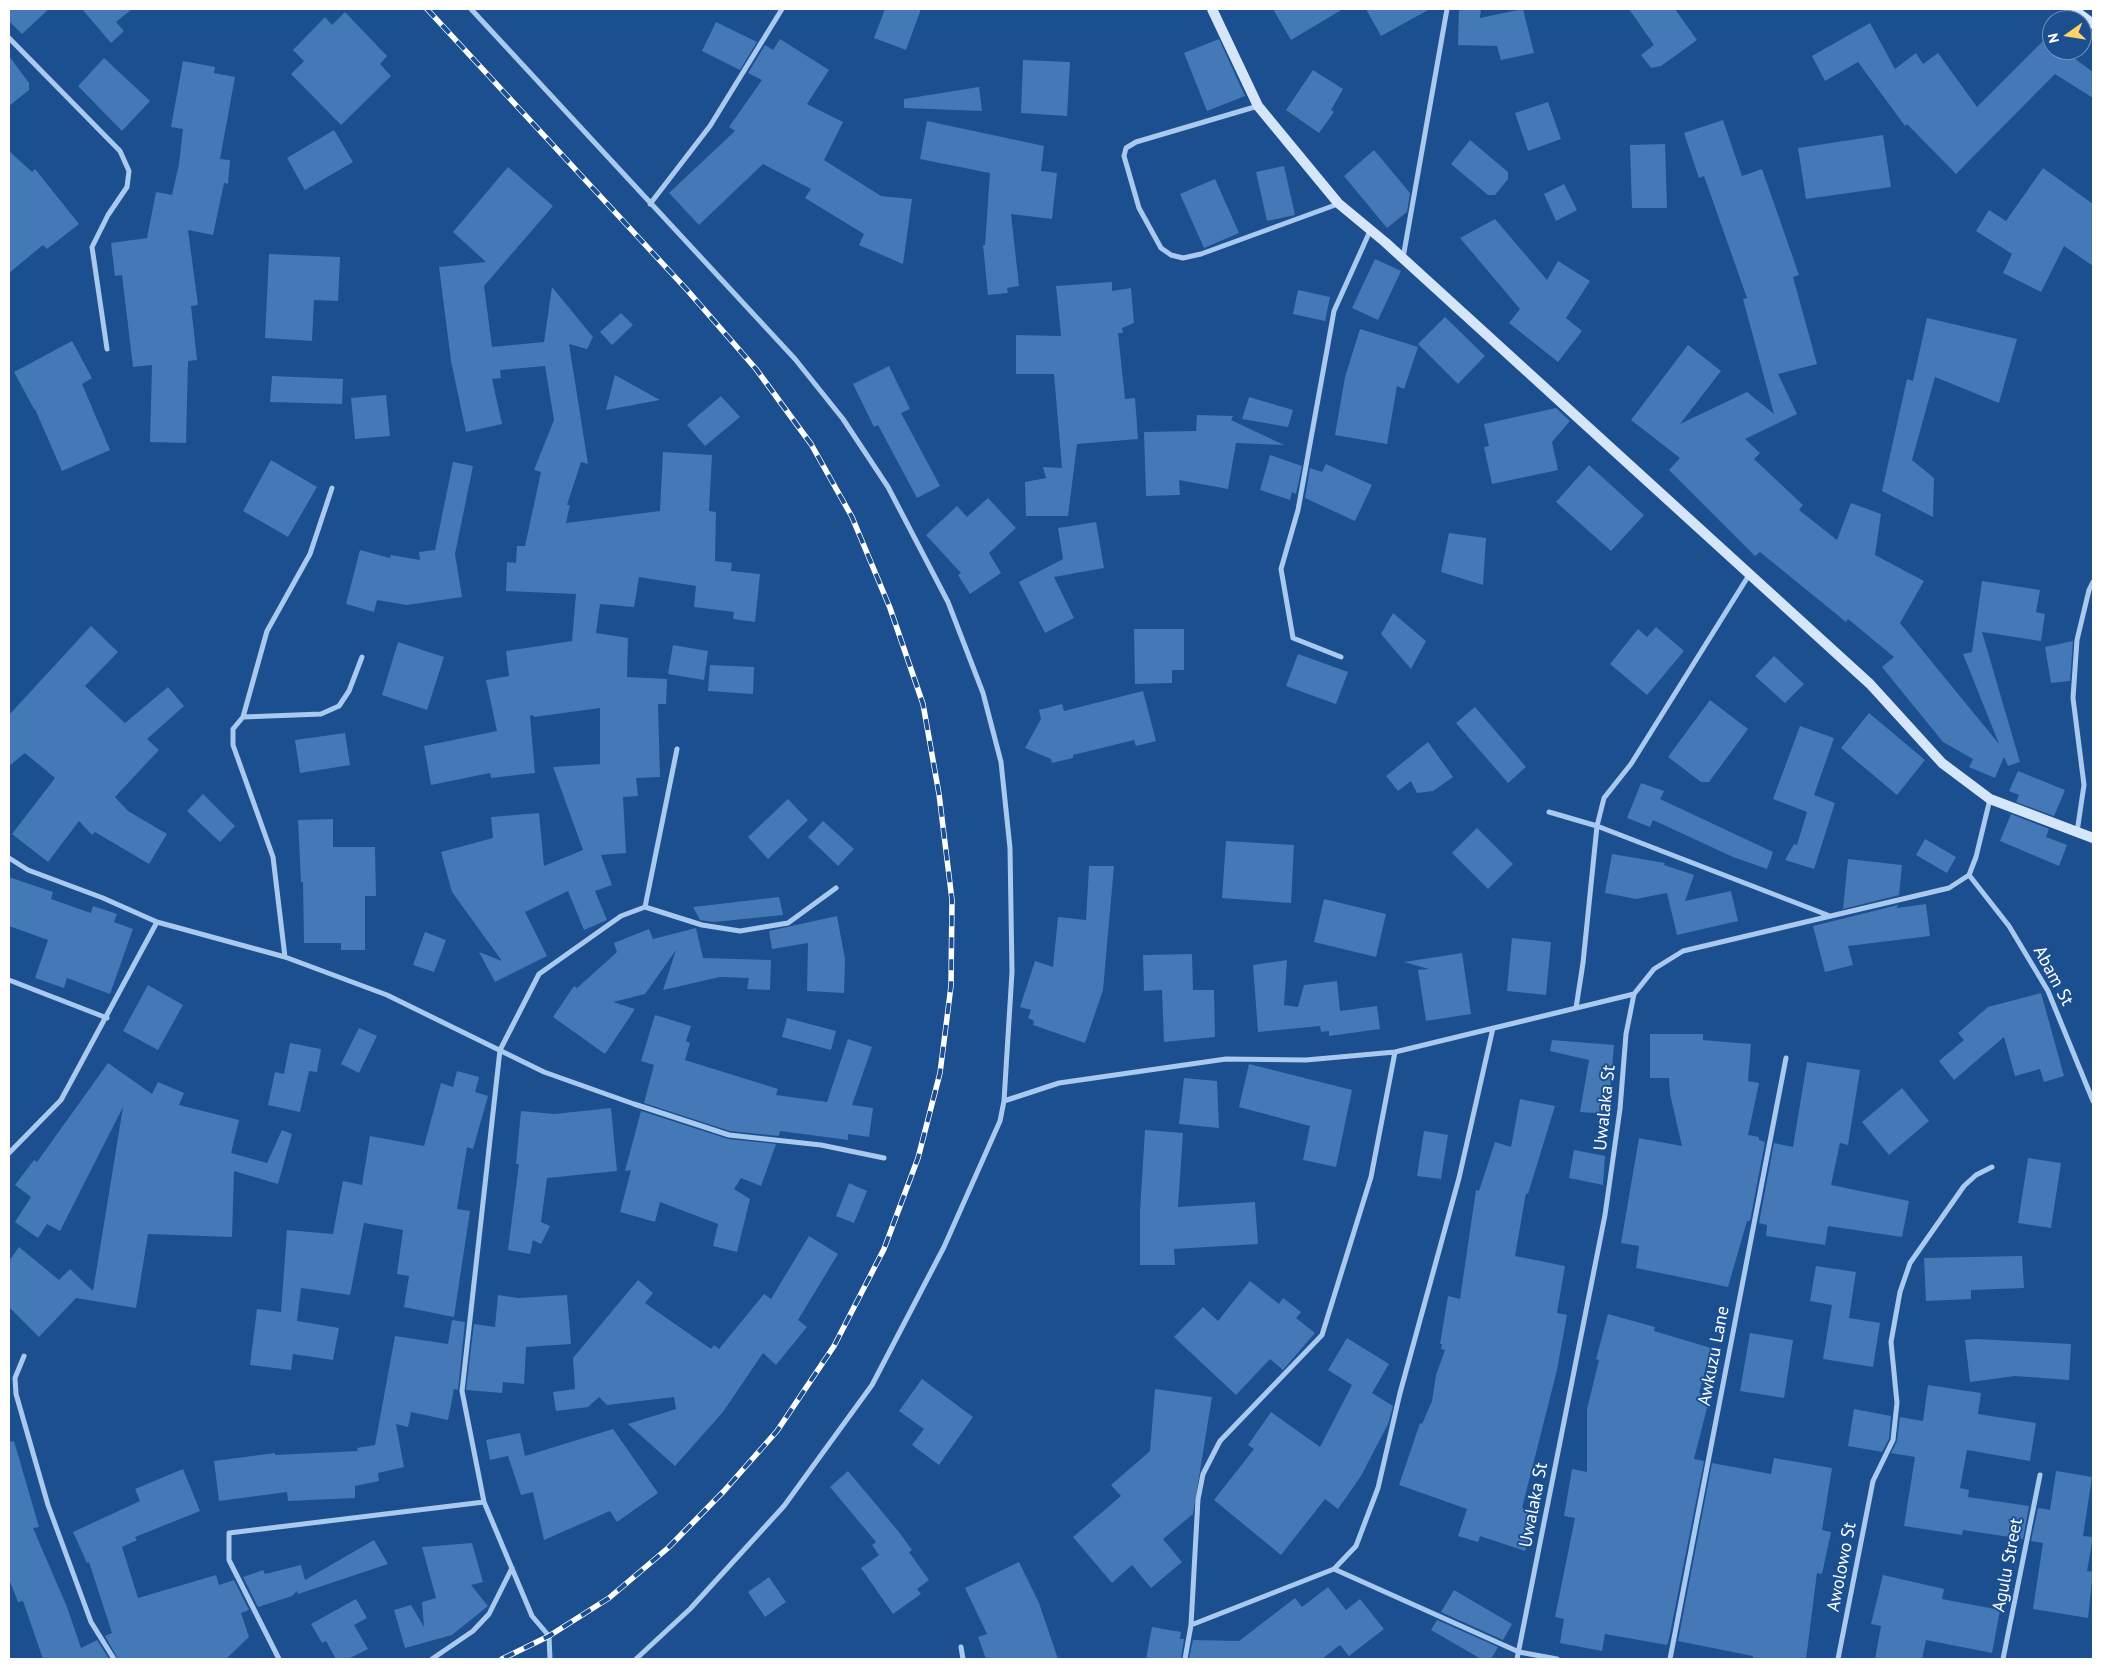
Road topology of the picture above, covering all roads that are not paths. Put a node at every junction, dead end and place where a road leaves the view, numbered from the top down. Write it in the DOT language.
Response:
graph roads {
  1 [pos="471,9"];
  2 [pos="782,9"];
  3 [pos="1212,9"];
  4 [pos="1447,9"];
  5 [pos="2073,9"];
  6 [pos="2093,24"];
  7 [pos="9,38"];
  8 [pos="1258,106"];
  9 [pos="1338,203"];
  10 [pos="650,204"];
  11 [pos="1370,230"];
  12 [pos="1403,258"];
  13 [pos="107,349"];
  14 [pos="332,488"];
  15 [pos="1748,575"];
  16 [pos="2093,582"];
  17 [pos="362,657"];
  18 [pos="1341,657"];
  19 [pos="243,717"];
  20 [pos="677,749"];
  21 [pos="1990,799"];
  22 [pos="1549,812"];
  23 [pos="1597,826"];
  24 [pos="2077,832"];
  25 [pos="2093,838"];
  26 [pos="9,858"];
  27 [pos="1969,876"];
  28 [pos="836,888"];
  29 [pos="645,907"];
  30 [pos="1831,916"];
  31 [pos="157,922"];
  32 [pos="285,957"];
  33 [pos="9,980"];
  34 [pos="1634,994"];
  35 [pos="1576,1008"];
  36 [pos="107,1018"];
  37 [pos="1493,1028"];
  38 [pos="500,1050"];
  39 [pos="1395,1052"];
  40 [pos="1786,1058"];
  41 [pos="1004,1101"];
  42 [pos="2093,1101"];
  43 [pos="9,1153"];
  44 [pos="884,1158"];
  45 [pos="1992,1167"];
  46 [pos="24,1356"];
  47 [pos="2040,1476"];
  48 [pos="484,1502"];
  49 [pos="512,1568"];
  50 [pos="1334,1569"];
  51 [pos="1190,1625"];
  52 [pos="961,1647"];
  53 [pos="1519,1652"];
  54 [pos="114,1659"];
  55 [pos="279,1659"];
  56 [pos="432,1659"];
  57 [pos="550,1659"];
  58 [pos="636,1659"];
  59 [pos="963,1659"];
  60 [pos="1185,1659"];
  61 [pos="1517,1659"];
  62 [pos="1557,1659"];
  63 [pos="1670,1659"];
  64 [pos="1838,1659"];
  65 [pos="2003,1659"];
  1 -- 10 [label="street"];
  2 -- 10 [label="street"];
  3 -- 8 [label="street"];
  4 -- 12 [label="street"];
  5 -- 6 [label="street"];
  7 -- 13 [label="street"];
  8 -- 9 [label="street"];
  8 -- 9 [label="street"];
  9 -- 11 [label="street"];
  10 -- 41 [label="street"];
  11 -- 12 [label="street"];
  11 -- 18 [label="street"];
  12 -- 15 [label="street"];
  14 -- 19 [label="street"];
  15 -- 21 [label="street"];
  15 -- 23 [label="street"];
  16 -- 24 [label="street"];
  17 -- 19 [label="street"];
  19 -- 32 [label="street"];
  20 -- 29 [label="street"];
  21 -- 24 [label="street"];
  21 -- 27 [label="street"];
  22 -- 23 [label="street"];
  23 -- 30 [label="street"];
  23 -- 35 [label="street"];
  24 -- 25 [label="street"];
  26 -- 31 [label="street"];
  27 -- 30 [label="street, Uwalaka St"];
  27 -- 42 [label="street, Abam St"];
  28 -- 29 [label="street"];
  29 -- 38 [label="street"];
  30 -- 34 [label="street, Uwalaka St"];
  31 -- 32 [label="street"];
  31 -- 36 [label="street"];
  32 -- 38 [label="street"];
  33 -- 36 [label="street"];
  34 -- 35 [label="street"];
  34 -- 53 [label="street, Uwalaka St"];
  35 -- 37 [label="street"];
  36 -- 43 [label="street"];
  37 -- 39 [label="street"];
  37 -- 50 [label="street"];
  38 -- 44 [label="street"];
  38 -- 48 [label="street"];
  39 -- 41 [label="street"];
  39 -- 51 [label="street"];
  40 -- 63 [label="street, Awkuzu Lane"];
  41 -- 58 [label="street"];
  45 -- 64 [label="street, Awolowo St"];
  46 -- 54 [label="street"];
  47 -- 65 [label="street, Agulu Street"];
  48 -- 49 [label="street"];
  48 -- 55 [label="street"];
  49 -- 56 [label="street"];
  49 -- 57 [label="street"];
  50 -- 51 [label="street"];
  50 -- 53 [label="street"];
  51 -- 60 [label="street"];
  52 -- 59 [label="street"];
  53 -- 61 [label="street, Uwalaka St"];
  53 -- 62 [label="street"];
}
